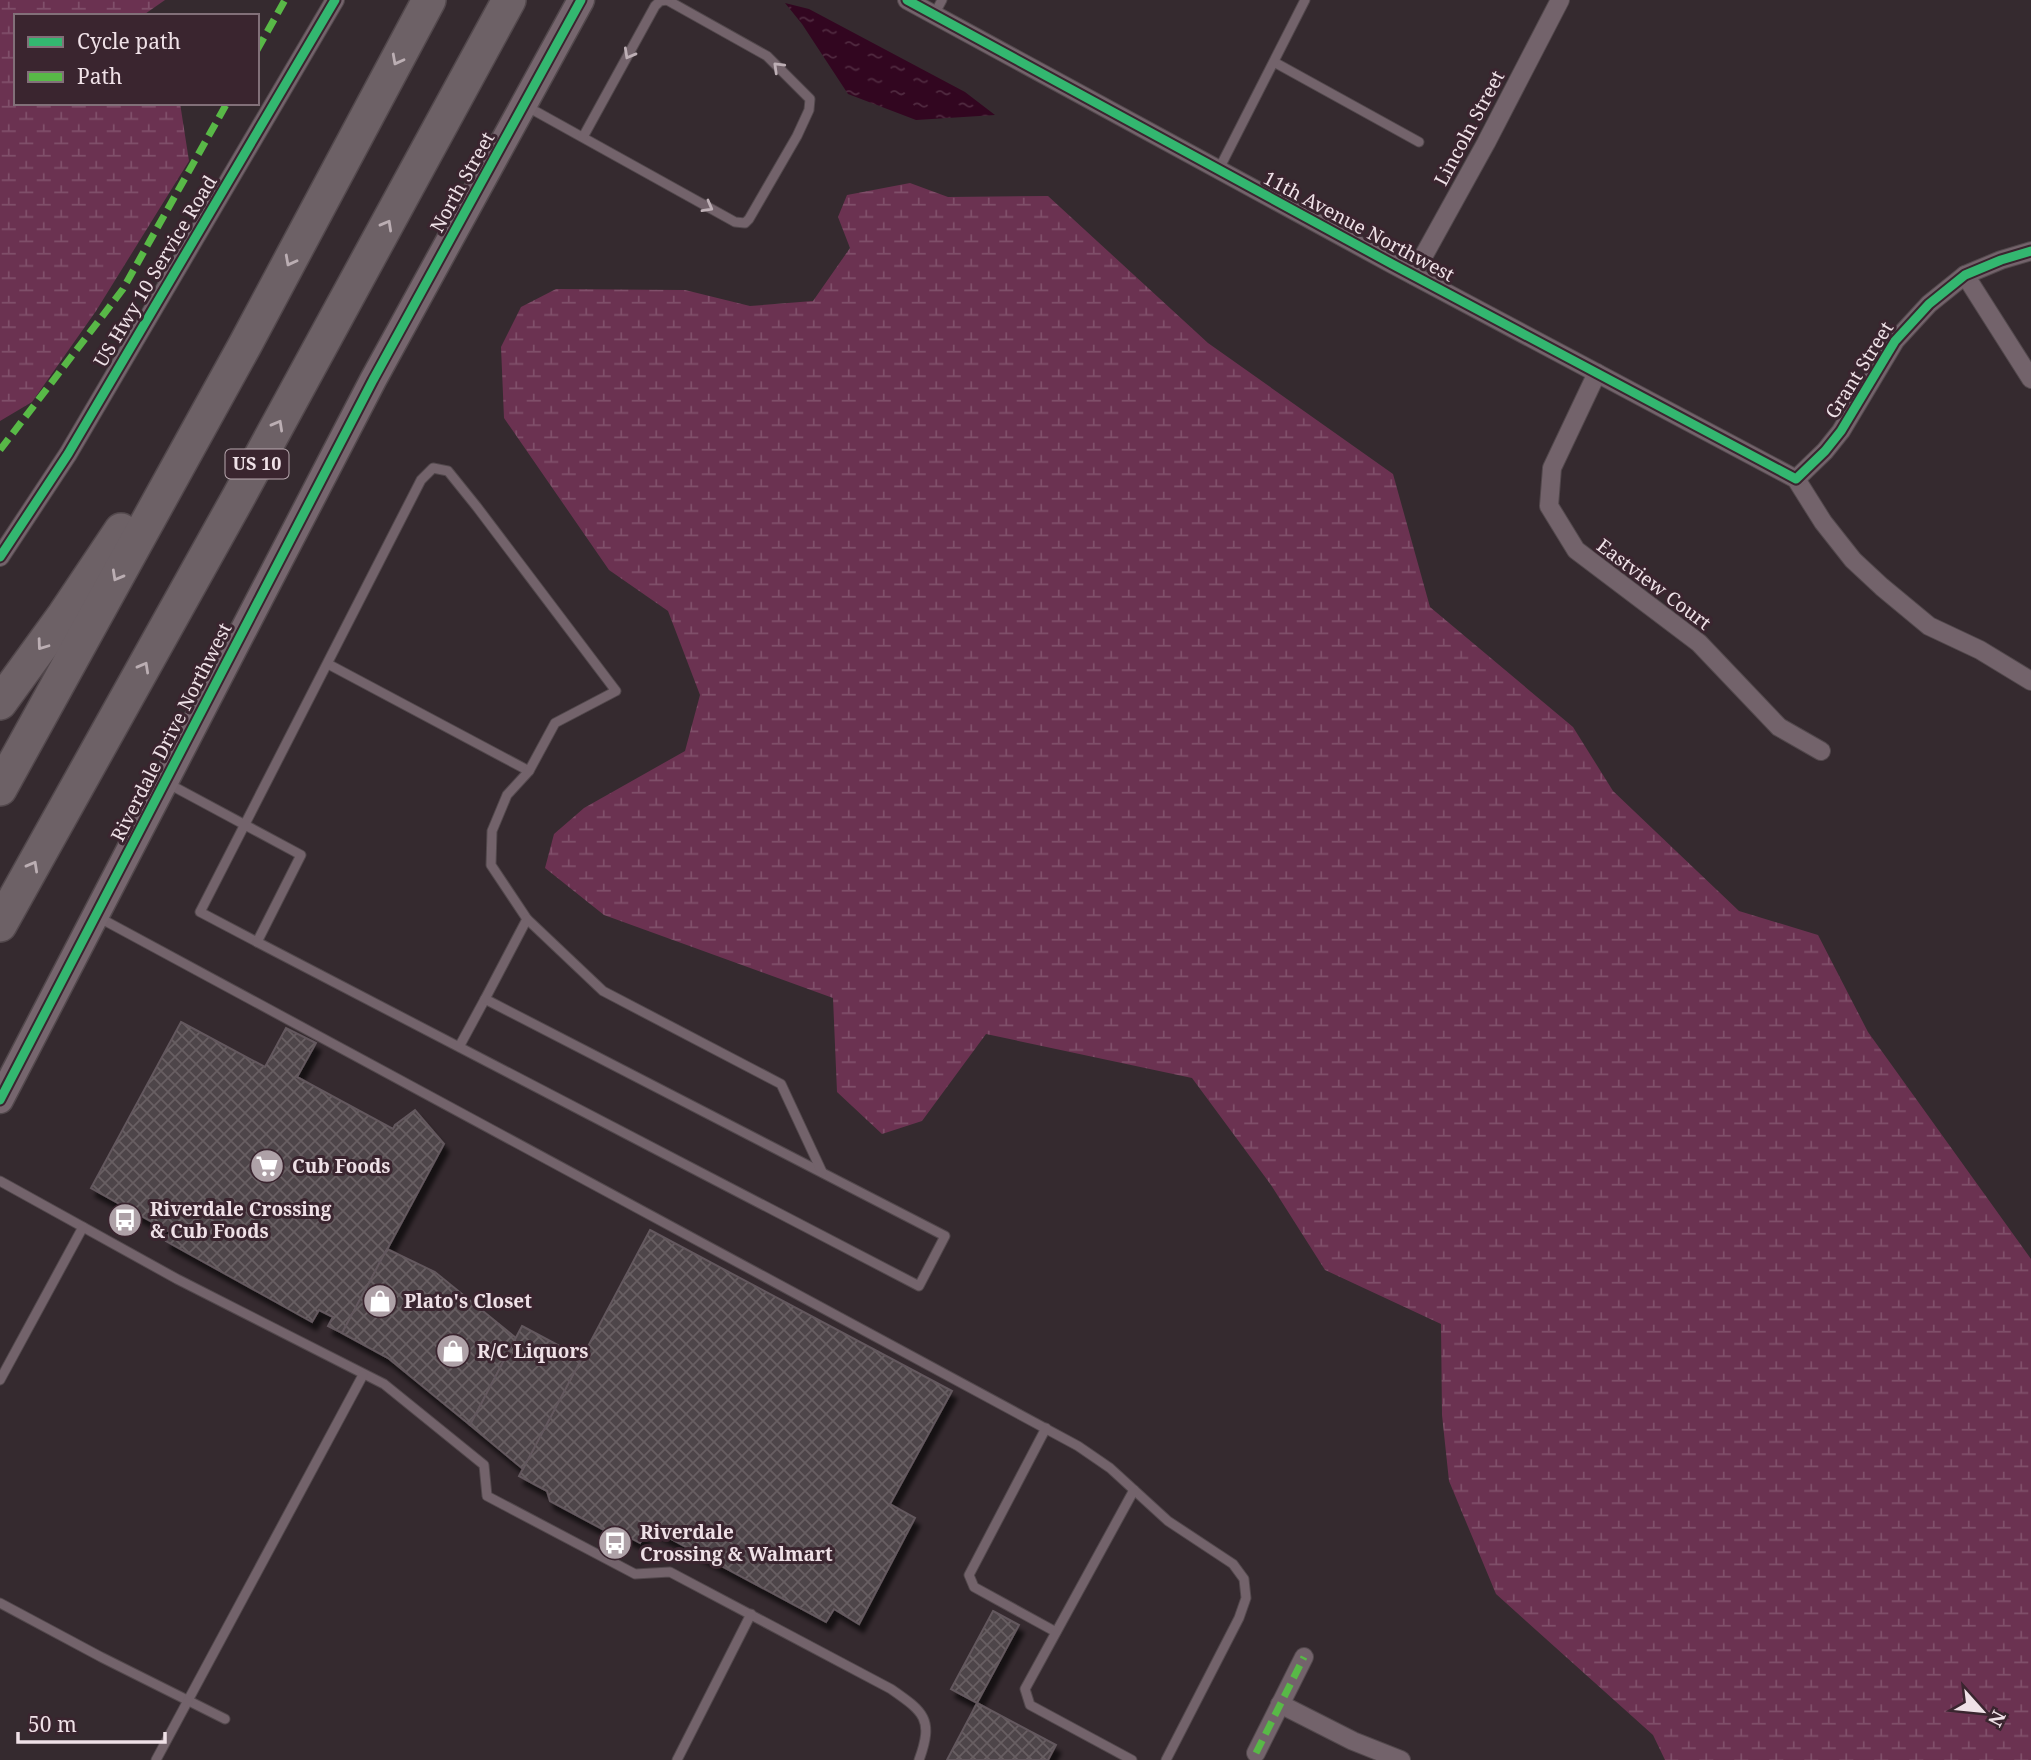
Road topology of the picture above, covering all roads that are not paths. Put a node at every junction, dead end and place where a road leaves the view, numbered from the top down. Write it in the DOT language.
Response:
graph roads {
  1 [pos="335,0"];
  2 [pos="429,0"];
  3 [pos="509,0"];
  4 [pos="581,0"];
  5 [pos="667,0"];
  6 [pos="907,0"];
  7 [pos="1305,0"];
  8 [pos="1560,0"];
  9 [pos="938,7"];
  10 [pos="1274,62"];
  11 [pos="525,105"];
  12 [pos="583,137"];
  13 [pos="1419,142"];
  14 [pos="1219,169"];
  15 [pos="2031,251"];
  16 [pos="1413,275"];
  17 [pos="1965,275"];
  18 [pos="245,345"];
  19 [pos="1597,373"];
  20 [pos="2031,379"];
  21 [pos="373,380"];
  22 [pos="1796,479"];
  23 [pos="0,557"];
  24 [pos="328,664"];
  25 [pos="2031,681"];
  26 [pos="0,703"];
  27 [pos="1821,751"];
  28 [pos="529,771"];
  29 [pos="165,782"];
  30 [pos="0,789"];
  31 [pos="245,825"];
  32 [pos="96,916"];
  33 [pos="527,919"];
  34 [pos="0,925"];
  35 [pos="257,942"];
  36 [pos="485,999"];
  37 [pos="459,1047"];
  38 [pos="0,1100"];
  39 [pos="822,1172"];
  40 [pos="0,1181"];
  41 [pos="83,1227"];
  42 [pos="363,1375"];
  43 [pos="0,1380"];
  44 [pos="1046,1428"];
  45 [pos="1134,1490"];
  46 [pos="0,1603"];
  47 [pos="751,1614"];
  48 [pos="1056,1632"];
  49 [pos="1304,1657"];
  50 [pos="188,1700"];
  51 [pos="1280,1704"];
  52 [pos="225,1719"];
  53 [pos="1256,1752"];
  54 [pos="156,1760"];
  55 [pos="677,1760"];
  56 [pos="919,1760"];
  57 [pos="1132,1760"];
  58 [pos="1166,1760"];
  59 [pos="1401,1760"];
  1 -- 23 [label="street, US Hwy 10 Service Road"];
  2 -- 18 [label="highway, one-way"];
  34 -- 3 [label="highway, US 10, one-way"];
  4 -- 11 [label="street, North Street"];
  5 -- 12 [label="lane, one-way"];
  12 -- 5 [label="lane, one-way"];
  6 -- 9 [label="street, 11th Avenue Northwest"];
  7 -- 10 [label="lane"];
  8 -- 16 [label="street, Lincoln Street"];
  9 -- 14 [label="street, 11th Avenue Northwest"];
  10 -- 13 [label="lane"];
  10 -- 14 [label="lane"];
  11 -- 12 [label="lane"];
  11 -- 21 [label="street, North Street"];
  14 -- 16 [label="street, 11th Avenue Northwest"];
  15 -- 17 [label="street, Grant Street"];
  16 -- 19 [label="street, 11th Avenue Northwest"];
  17 -- 20 [label="street"];
  17 -- 22 [label="street, Grant Street"];
  18 -- 26 [label="highway, one-way"];
  18 -- 30 [label="highway, one-way"];
  19 -- 22 [label="street, 11th Avenue Northwest"];
  19 -- 27 [label="street, Eastview Court"];
  21 -- 29 [label="street, Riverdale Drive Northwest"];
  22 -- 25 [label="street, 11th Avenue Northwest"];
  24 -- 28 [label="lane"];
  24 -- 28 [label="lane"];
  24 -- 31 [label="lane"];
  28 -- 33 [label="lane"];
  29 -- 31 [label="lane"];
  29 -- 32 [label="street, Riverdale Drive Northwest"];
  31 -- 35 [label="lane"];
  31 -- 35 [label="lane"];
  32 -- 38 [label="street, Riverdale Drive Northwest"];
  32 -- 44 [label="lane"];
  33 -- 36 [label="lane"];
  33 -- 39 [label="lane"];
  35 -- 37 [label="lane"];
  36 -- 37 [label="lane"];
  36 -- 39 [label="lane"];
  37 -- 39 [label="lane"];
  40 -- 41 [label="lane"];
  41 -- 42 [label="lane"];
  41 -- 43 [label="lane"];
  42 -- 47 [label="lane"];
  42 -- 50 [label="lane"];
  44 -- 45 [label="lane"];
  44 -- 48 [label="lane"];
  45 -- 48 [label="lane"];
  45 -- 58 [label="lane"];
  46 -- 50 [label="lane"];
  47 -- 55 [label="lane"];
  47 -- 56 [label="lane"];
  48 -- 57 [label="lane"];
  49 -- 51 [label="street"];
  50 -- 52 [label="lane"];
  50 -- 54 [label="lane"];
  51 -- 53 [label="street"];
  51 -- 59 [label="street"];
}
